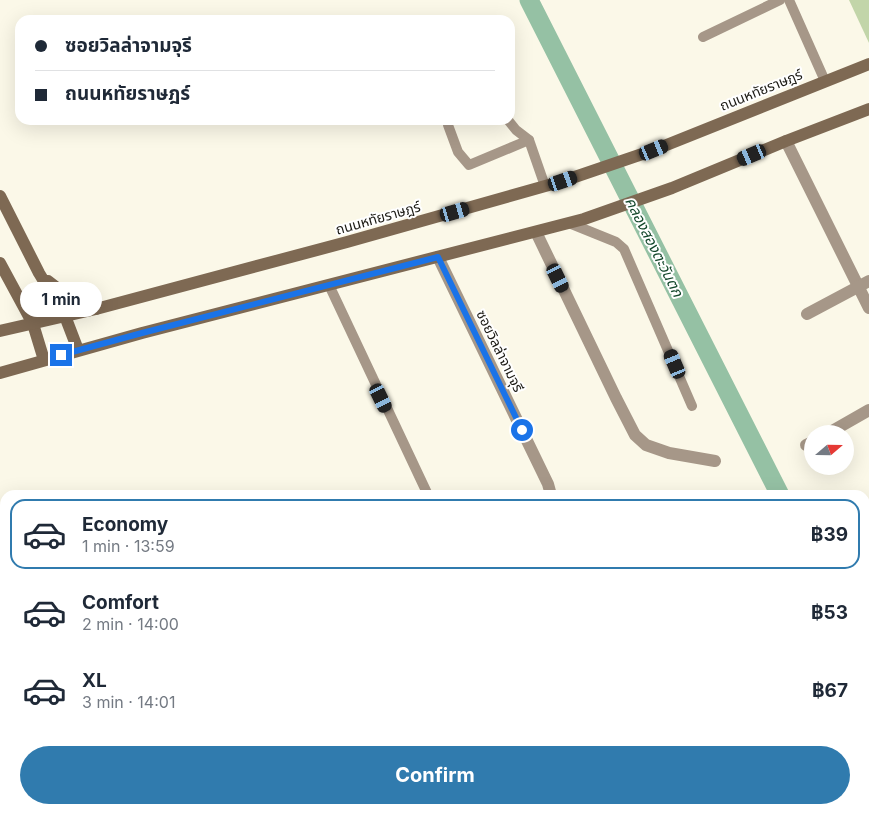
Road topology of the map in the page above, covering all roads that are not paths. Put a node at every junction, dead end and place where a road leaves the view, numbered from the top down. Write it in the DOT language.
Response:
graph roads {
  1 [pos="780,0"];
  2 [pos="789,0"];
  3 [pos="703,36"];
  4 [pos="869,64"];
  5 [pos="825,81"];
  6 [pos="869,109"];
  7 [pos="448,125"];
  8 [pos="512,125"];
  9 [pos="528,140"];
  10 [pos="786,141"];
  11 [pos="545,186"];
  12 [pos="0,196"];
  13 [pos="569,223"];
  14 [pos="536,232"];
  15 [pos="438,257"];
  16 [pos="2,266"];
  17 [pos="38,273"];
  18 [pos="864,284"];
  19 [pos="0,285"];
  20 [pos="329,285"];
  21 [pos="869,308"];
  22 [pos="96,309"];
  23 [pos="807,314"];
  24 [pos="65,316"];
  25 [pos="33,324"];
  26 [pos="0,331"];
  27 [pos="78,350"];
  28 [pos="44,360"];
  29 [pos="0,373"];
  30 [pos="692,406"];
  31 [pos="869,410"];
  32 [pos="842,425"];
  33 [pos="715,461"];
  34 [pos="426,490"];
  35 [pos="549,490"];
  1 -- 3 [label="lane"];
  2 -- 5 [label="lane"];
  4 -- 5 [label="main road, ถนนหทัยราษฎร์"];
  5 -- 11 [label="main road, ถนนหทัยราษฎร์"];
  6 -- 10 [label="main road"];
  7 -- 9 [label="lane"];
  8 -- 9 [label="lane"];
  9 -- 11 [label="lane"];
  10 -- 13 [label="main road"];
  10 -- 18 [label="street"];
  11 -- 22 [label="main road, ถนนหทัยราษฎร์"];
  12 -- 17 [label="main road"];
  13 -- 14 [label="main road"];
  13 -- 30 [label="lane"];
  14 -- 15 [label="main road"];
  14 -- 33 [label="street"];
  15 -- 20 [label="main road"];
  15 -- 35 [label="street, ซอยวิลล่าจามจุรี"];
  16 -- 19 [label="main road"];
  16 -- 25 [label="main road"];
  17 -- 22 [label="main road"];
  17 -- 24 [label="main road"];
  18 -- 21 [label="street"];
  18 -- 23 [label="street"];
  20 -- 27 [label="main road"];
  20 -- 34 [label="lane"];
  22 -- 24 [label="main road, ถนนหทัยราษฎร์"];
  24 -- 25 [label="main road, ถนนหทัยราษฎร์"];
  24 -- 27 [label="main road"];
  25 -- 26 [label="main road, ถนนหทัยราษฎร์"];
  25 -- 28 [label="main road"];
  27 -- 28 [label="main road"];
  28 -- 29 [label="main road"];
  31 -- 32 [label="street"];
}
